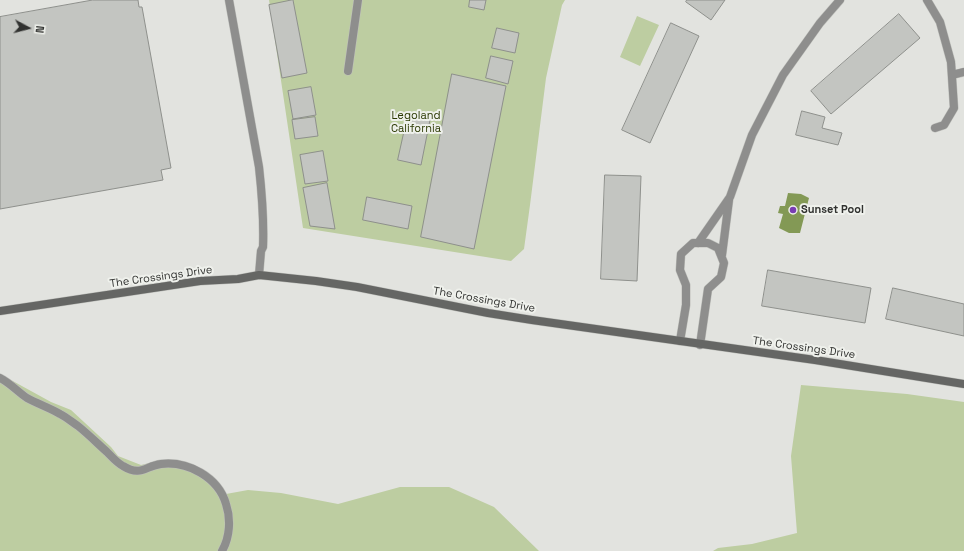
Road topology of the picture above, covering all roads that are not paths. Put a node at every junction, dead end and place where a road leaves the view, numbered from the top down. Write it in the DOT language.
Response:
graph roads {
  1 [pos="229,0"];
  2 [pos="358,0"];
  3 [pos="840,0"];
  4 [pos="927,0"];
  5 [pos="348,71"];
  6 [pos="964,72"];
  7 [pos="952,75"];
  8 [pos="935,128"];
  9 [pos="730,197"];
  10 [pos="698,243"];
  11 [pos="722,257"];
  12 [pos="259,275"];
  13 [pos="0,311"];
  14 [pos="680,342"];
  15 [pos="700,345"];
  16 [pos="0,378"];
  17 [pos="964,384"];
  18 [pos="222,551"];
  1 -- 12 [label="street"];
  2 -- 5 [label="street"];
  3 -- 9 [label="street"];
  4 -- 7 [label="street"];
  6 -- 7 [label="street"];
  7 -- 8 [label="street"];
  9 -- 10 [label="street"];
  9 -- 11 [label="street"];
  10 -- 11 [label="street"];
  10 -- 14 [label="street"];
  11 -- 15 [label="street"];
  12 -- 13 [label="street, The Crossings Drive"];
  12 -- 14 [label="street, The Crossings Drive"];
  14 -- 15 [label="street, The Crossings Drive"];
  15 -- 17 [label="street, The Crossings Drive"];
  16 -- 18 [label="street"];
}
